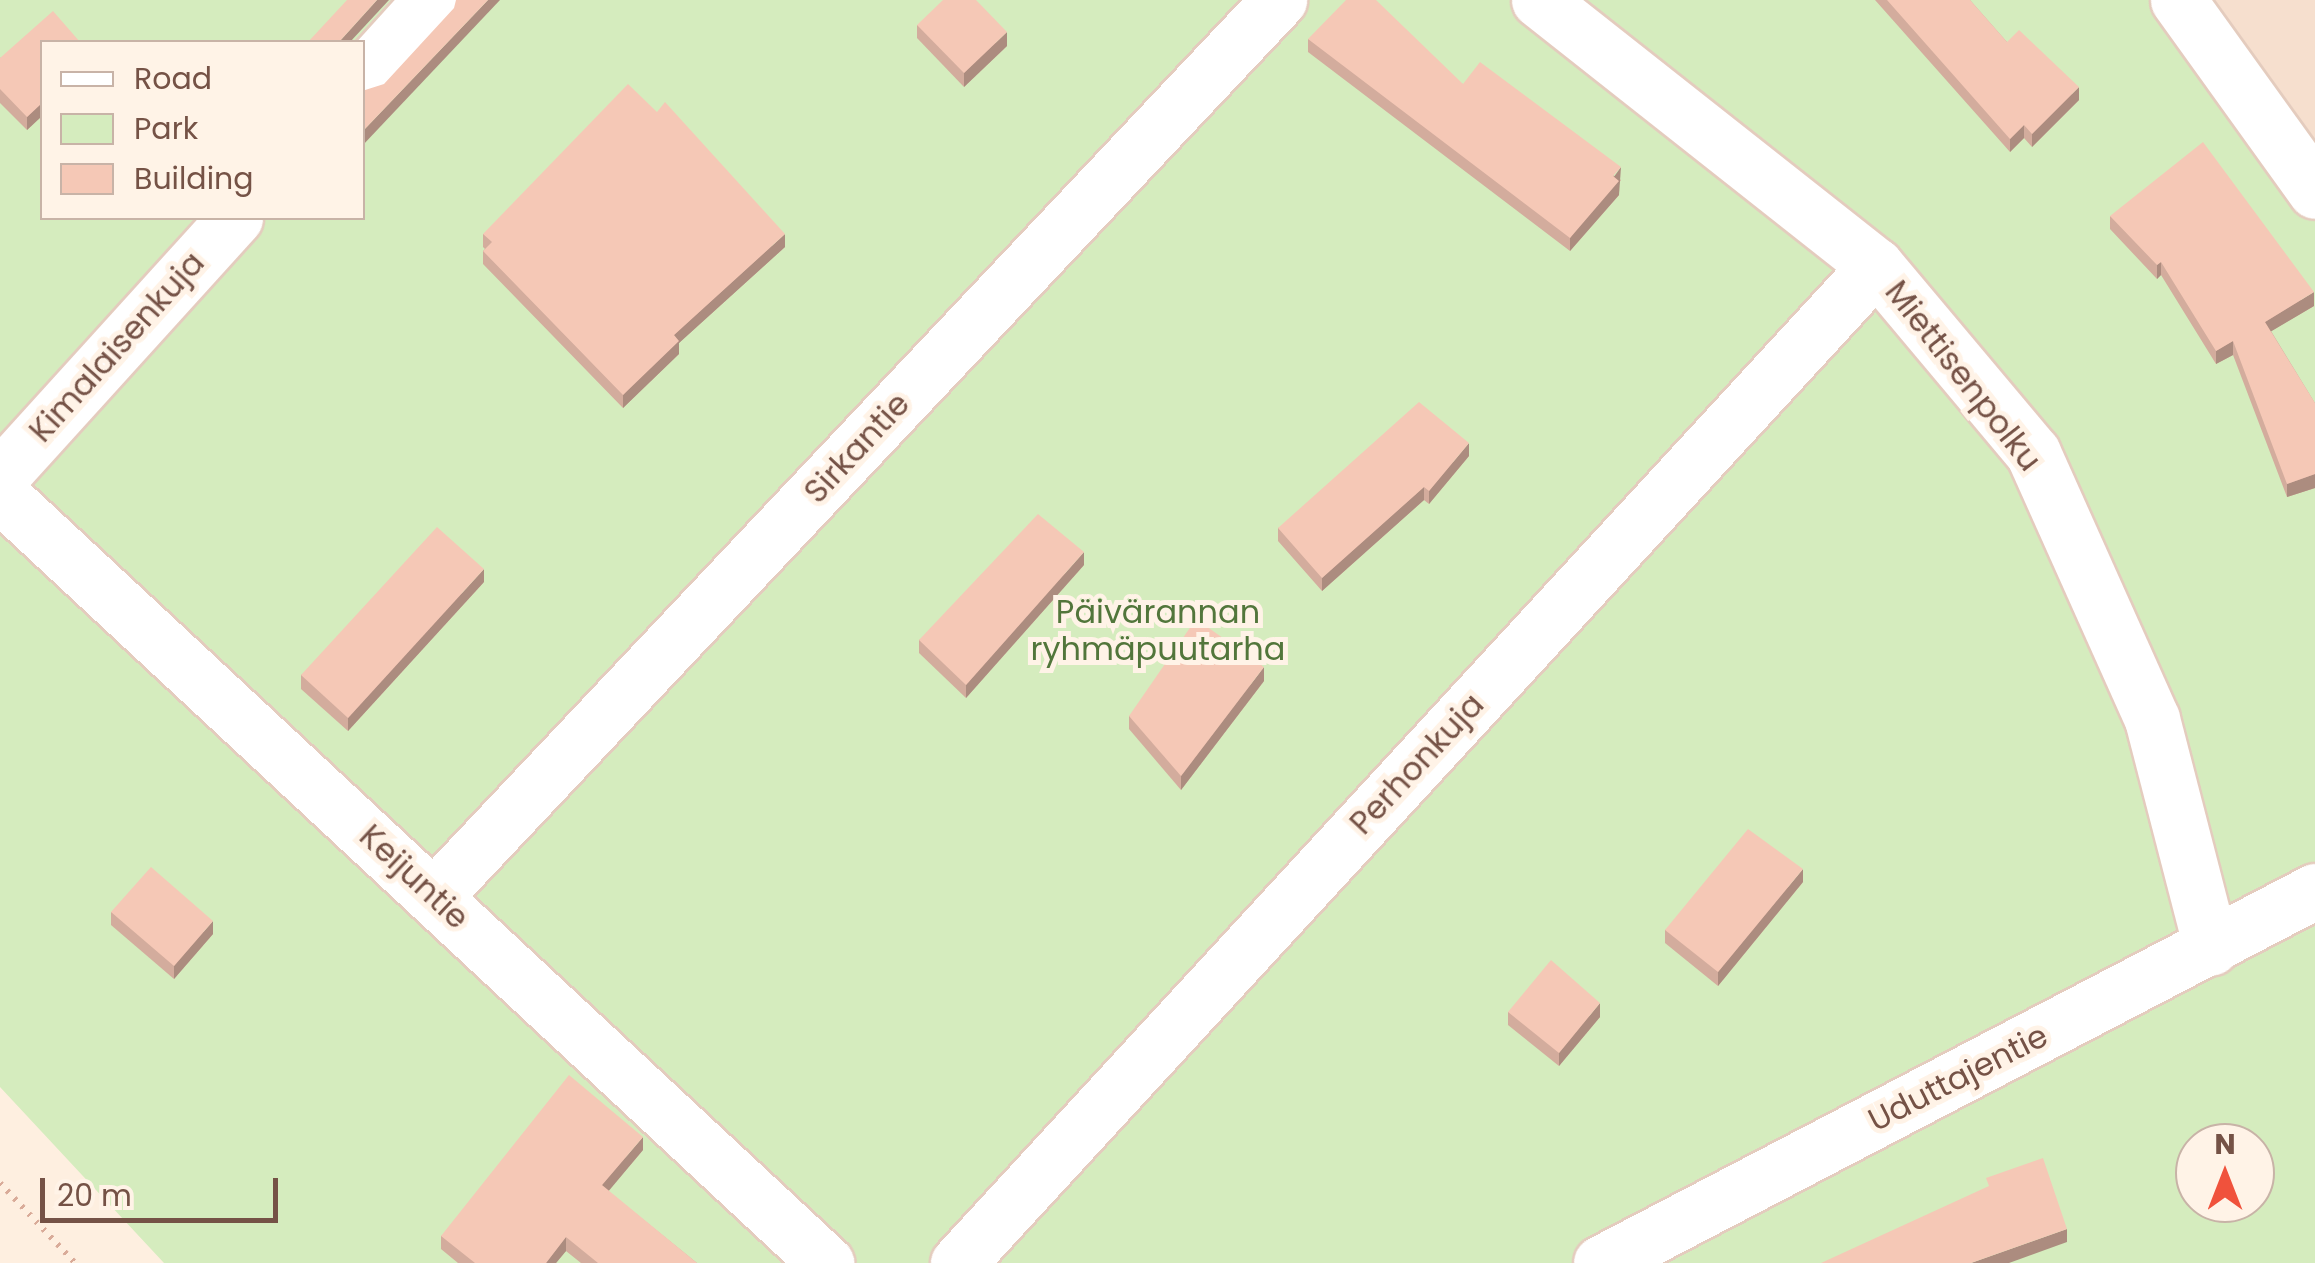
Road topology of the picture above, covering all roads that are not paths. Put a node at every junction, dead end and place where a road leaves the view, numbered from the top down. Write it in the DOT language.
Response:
graph roads {
  1 [pos="431,0"];
  2 [pos="1280,0"];
  3 [pos="1539,0"];
  4 [pos="2178,0"];
  5 [pos="365,73"];
  6 [pos="2315,191"];
  7 [pos="232,220"];
  8 [pos="1876,266"];
  9 [pos="0,477"];
  10 [pos="0,494"];
  11 [pos="2315,891"];
  12 [pos="434,896"];
  13 [pos="2211,947"];
  14 [pos="826,1263"];
  15 [pos="958,1263"];
  16 [pos="1601,1263"];
  1 -- 5 [label="street"];
  2 -- 12 [label="street, Sirkantie"];
  3 -- 8 [label="street, Miettisenpolku"];
  4 -- 6 [label="street"];
  7 -- 9 [label="street, Kimalaisenkuja"];
  8 -- 13 [label="street, Miettisenpolku"];
  8 -- 15 [label="street, Perhonkuja"];
  10 -- 12 [label="street, Keijuntie"];
  11 -- 13 [label="street, Uduttajentie"];
  12 -- 14 [label="street, Keijuntie"];
  13 -- 16 [label="street, Uduttajentie"];
}
